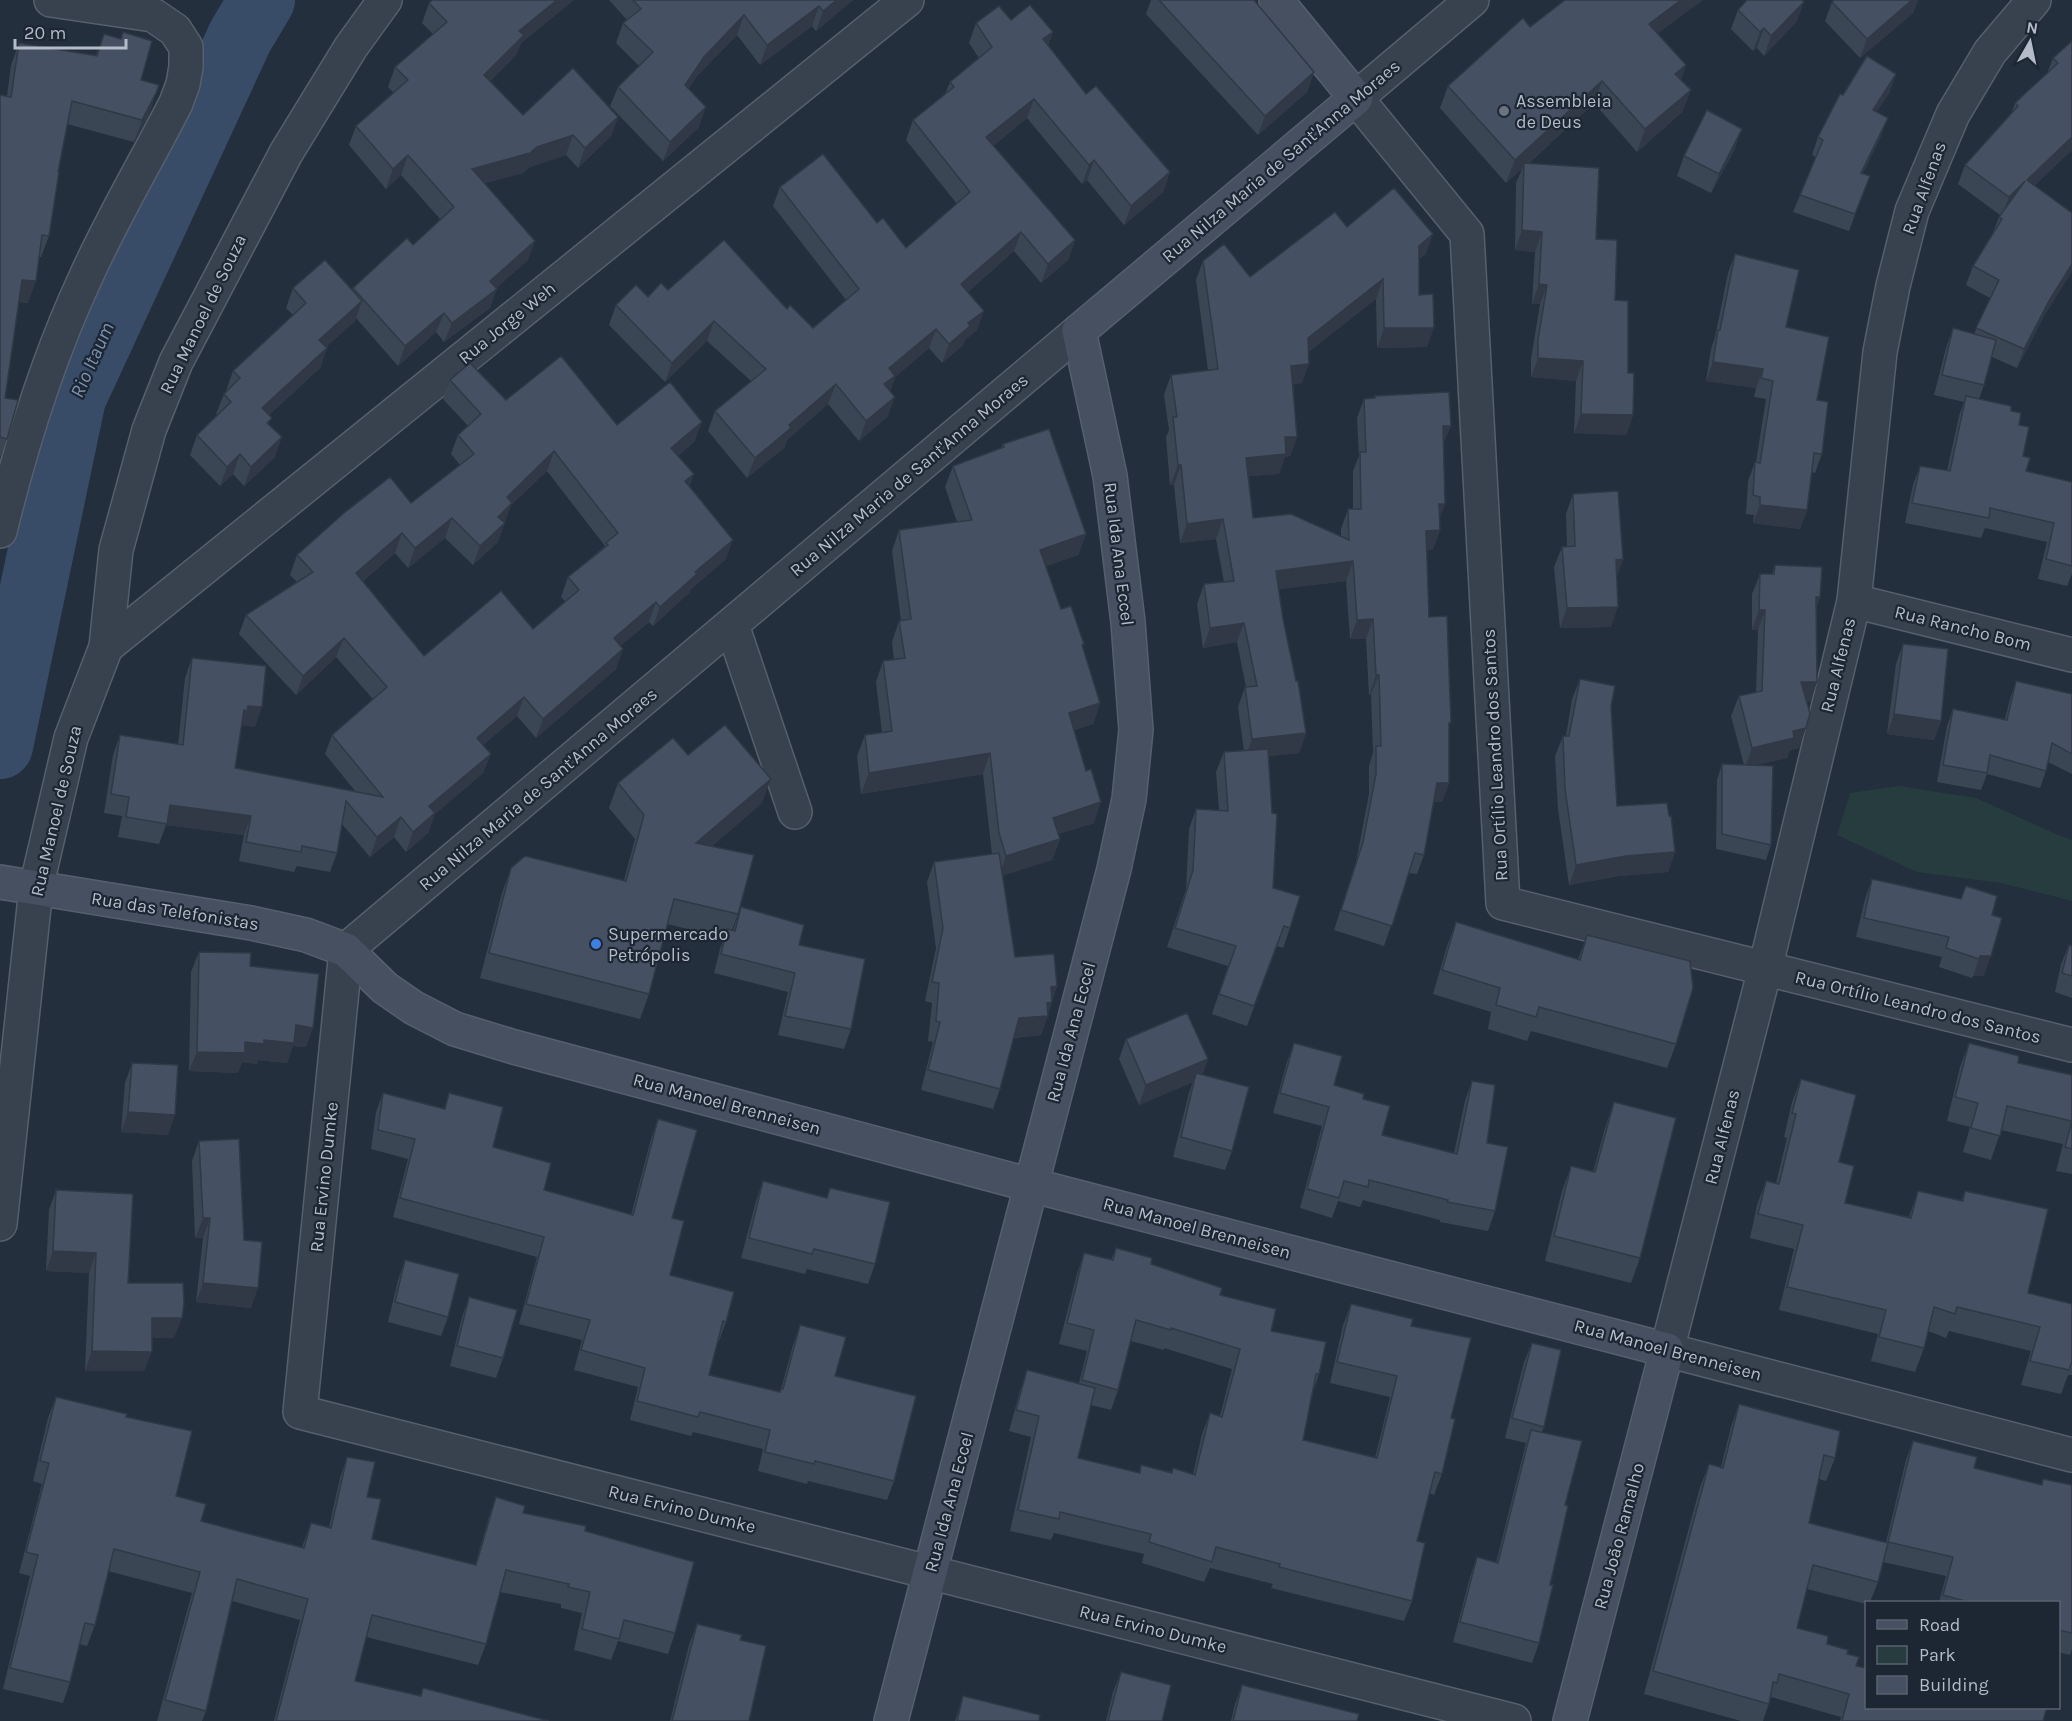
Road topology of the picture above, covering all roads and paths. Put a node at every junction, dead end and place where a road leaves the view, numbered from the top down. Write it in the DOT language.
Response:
graph roads {
  1 [pos="51,0"];
  2 [pos="385,0"];
  3 [pos="907,0"];
  4 [pos="1276,0"];
  5 [pos="1472,0"];
  6 [pos="2034,0"];
  7 [pos="154,8"];
  8 [pos="1356,98"];
  9 [pos="1079,331"];
  10 [pos="0,531"];
  11 [pos="1854,600"];
  12 [pos="732,625"];
  13 [pos="106,647"];
  14 [pos="2072,655"];
  15 [pos="795,812"];
  16 [pos="0,882"];
  17 [pos="36,888"];
  18 [pos="346,950"];
  19 [pos="1765,969"];
  20 [pos="2072,1045"];
  21 [pos="1031,1185"];
  22 [pos="0,1224"];
  23 [pos="1667,1350"];
  24 [pos="2072,1455"];
  25 [pos="930,1572"];
  26 [pos="891,1721"];
  27 [pos="1514,1721"];
  28 [pos="1570,1721"];
  1 -- 7 [label="street"];
  2 -- 13 [label="street, Rua Manoel de Souza"];
  3 -- 13 [label="street, Rua Jorge Weh"];
  4 -- 8 [label="street"];
  5 -- 8 [label="street, Rua Nilza Maria de Sant'Anna Moraes"];
  6 -- 11 [label="street, Rua Alfenas"];
  7 -- 10 [label="street"];
  8 -- 9 [label="street, Rua Nilza Maria de Sant'Anna Moraes"];
  8 -- 19 [label="street, Rua Ortílio Leandro dos Santos"];
  9 -- 12 [label="street, Rua Nilza Maria de Sant'Anna Moraes"];
  9 -- 21 [label="street, Rua Ida Ana Eccel"];
  11 -- 14 [label="street, Rua Rancho Bom"];
  11 -- 19 [label="street, Rua Alfenas"];
  12 -- 15 [label="street"];
  12 -- 18 [label="street, Rua Nilza Maria de Sant'Anna Moraes"];
  13 -- 17 [label="street, Rua Manoel de Souza"];
  16 -- 17 [label="street, Rua das Telefonistas"];
  17 -- 18 [label="street, Rua das Telefonistas"];
  17 -- 22 [label="street, Rua Manoel de Souza"];
  18 -- 21 [label="street, Rua Manoel Brenneisen"];
  18 -- 25 [label="street, Rua Ervino Dumke"];
  19 -- 20 [label="street, Rua Ortílio Leandro dos Santos"];
  19 -- 23 [label="street, Rua Alfenas"];
  21 -- 23 [label="street, Rua Manoel Brenneisen"];
  21 -- 25 [label="street, Rua Ida Ana Eccel"];
  23 -- 24 [label="street, Rua Manoel Brenneisen"];
  23 -- 28 [label="street, Rua João Ramalho"];
  25 -- 26 [label="street, Rua Ida Ana Eccel"];
  25 -- 27 [label="street, Rua Ervino Dumke"];
}
